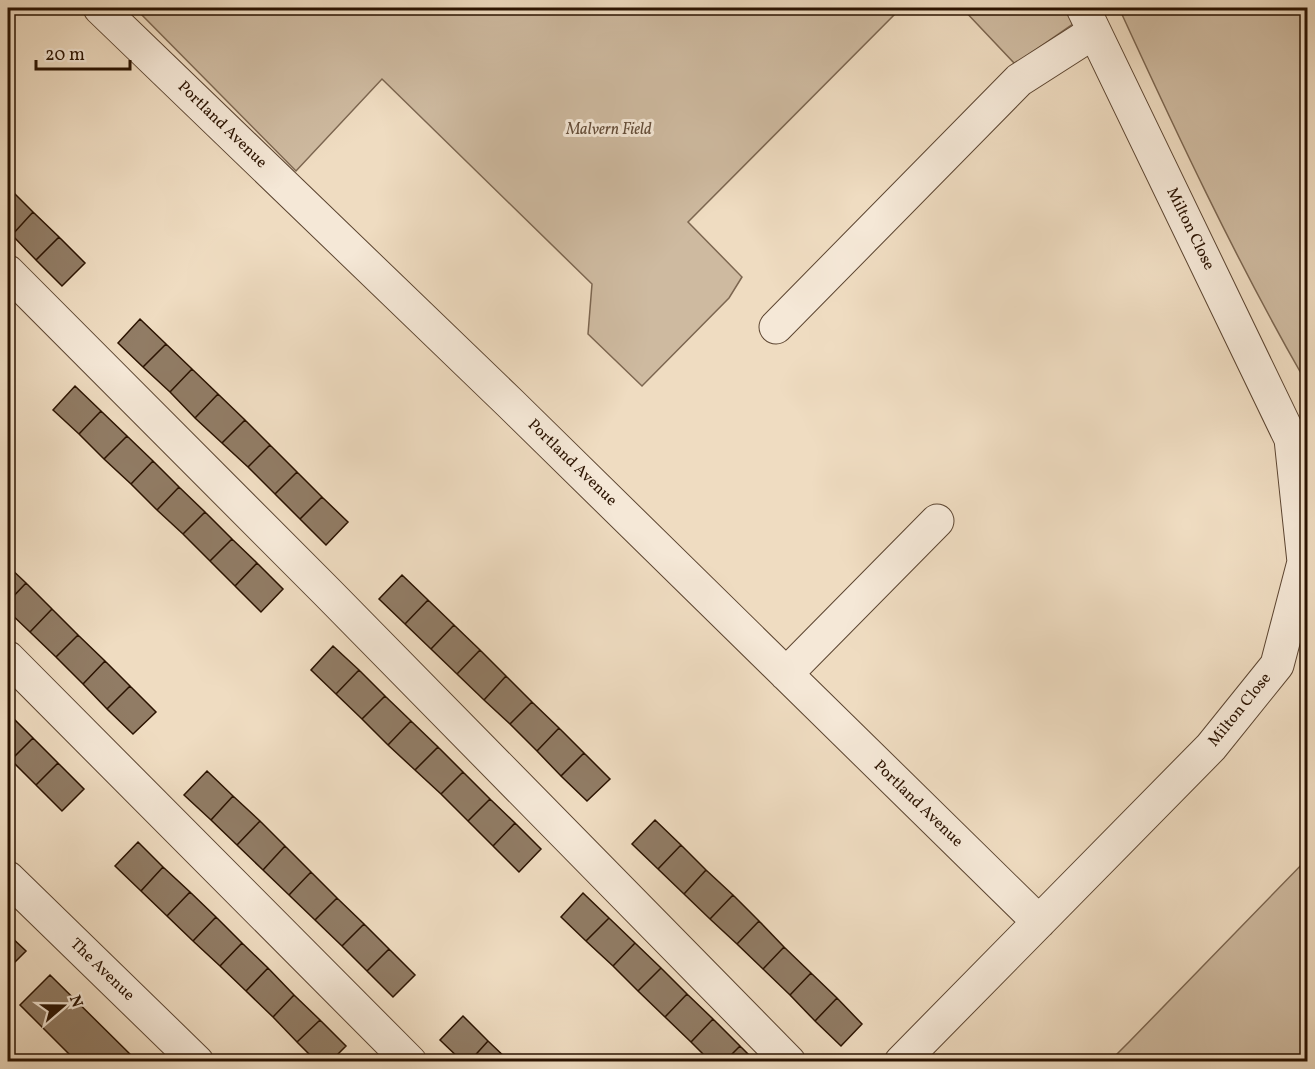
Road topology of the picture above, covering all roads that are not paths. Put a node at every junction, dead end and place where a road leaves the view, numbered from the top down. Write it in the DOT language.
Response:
graph roads {
  1 [pos="100,8"];
  2 [pos="1089,20"];
  3 [pos="8,272"];
  4 [pos="776,327"];
  5 [pos="937,521"];
  6 [pos="8,658"];
  7 [pos="786,674"];
  8 [pos="10,886"];
  9 [pos="1040,922"];
  10 [pos="197,1062"];
  11 [pos="410,1062"];
  12 [pos="789,1062"];
  13 [pos="901,1062"];
  1 -- 7 [label="street, Portland Avenue"];
  2 -- 4 [label="street"];
  2 -- 9 [label="street, Milton Close"];
  3 -- 12 [label="street"];
  5 -- 7 [label="street"];
  6 -- 11 [label="street"];
  7 -- 9 [label="street, Portland Avenue"];
  8 -- 10 [label="street, The Avenue"];
  9 -- 13 [label="street, Milton Close"];
}
